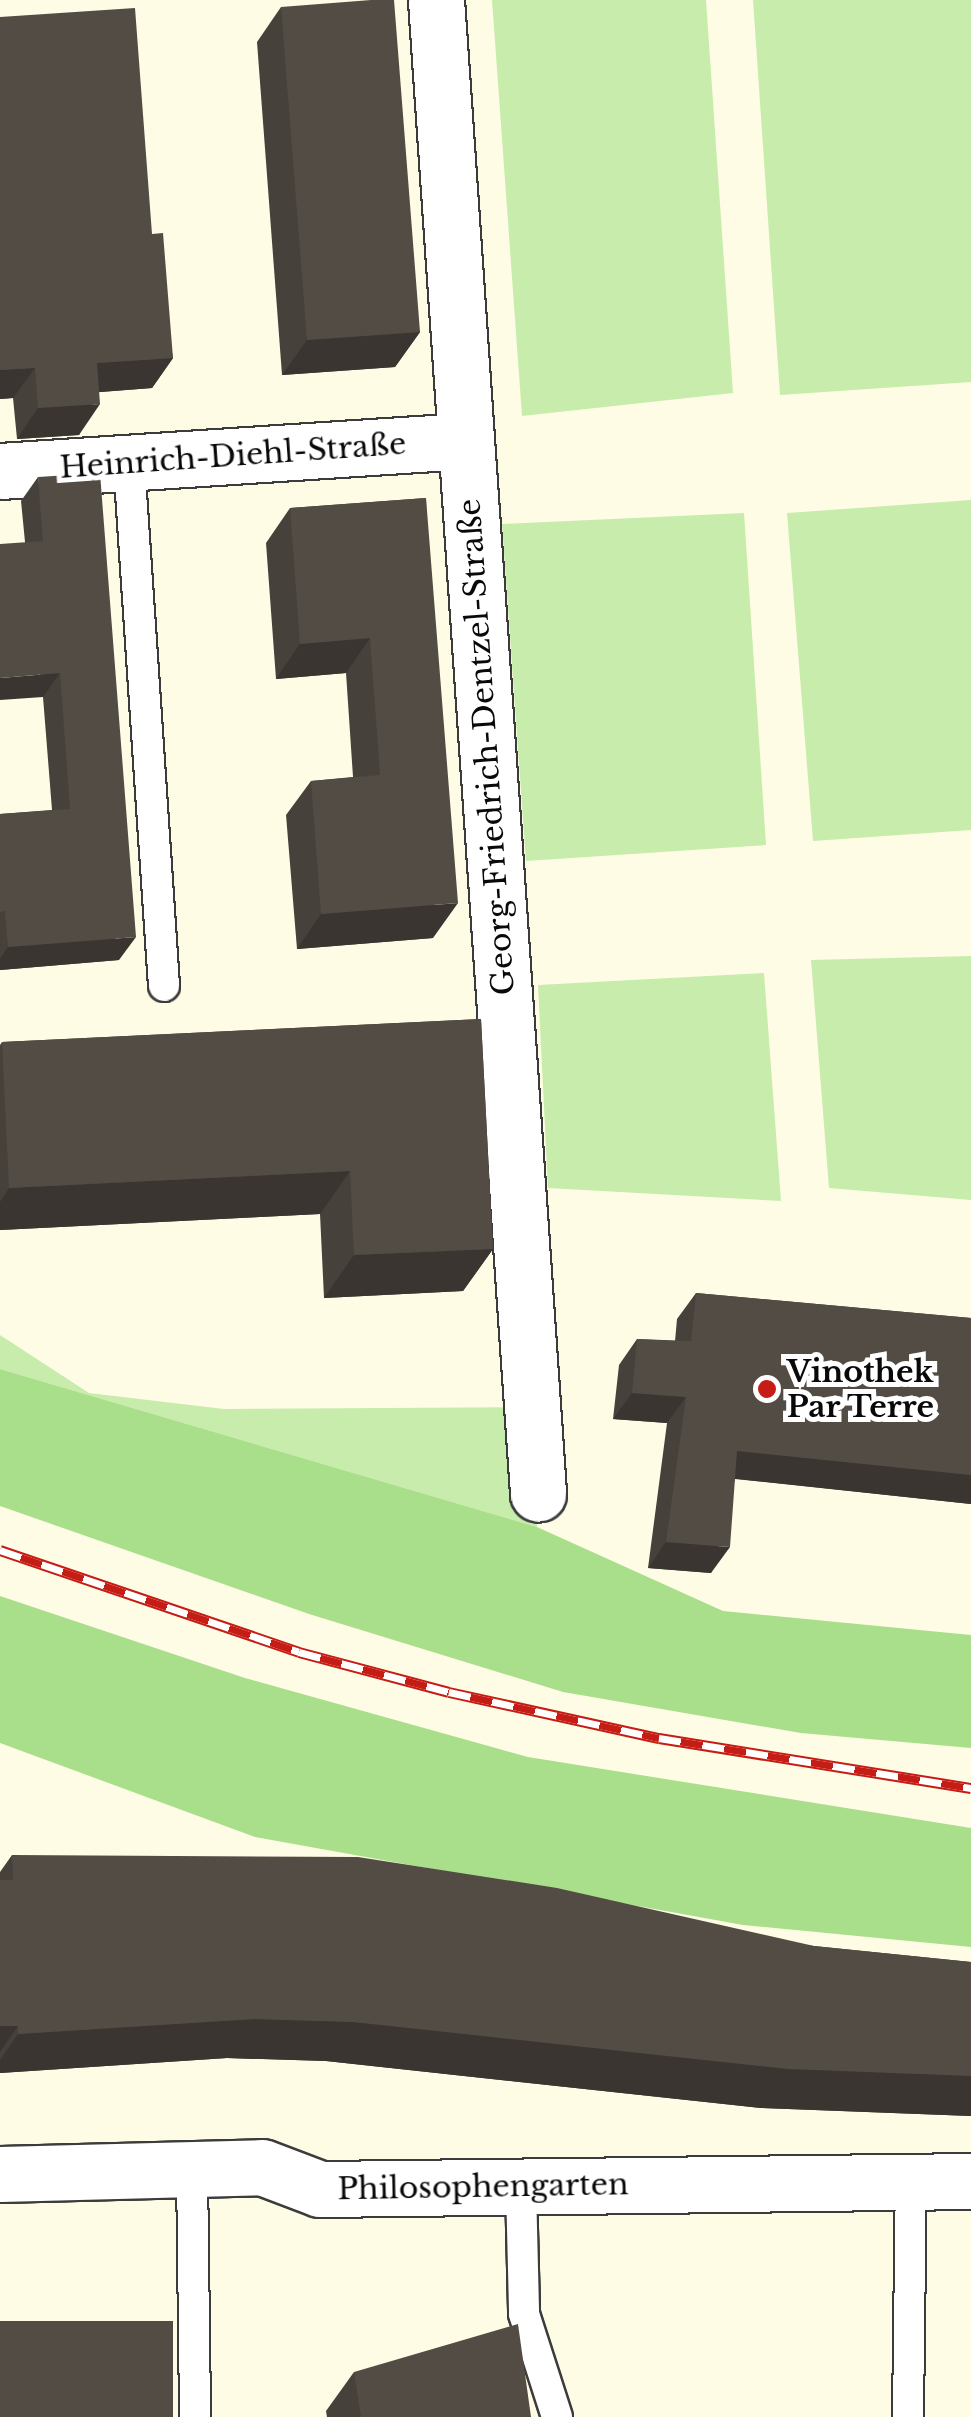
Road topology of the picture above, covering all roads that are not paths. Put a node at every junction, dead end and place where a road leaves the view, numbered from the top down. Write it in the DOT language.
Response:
graph roads {
  1 [pos="436,0"];
  2 [pos="466,441"];
  3 [pos="129,462"];
  4 [pos="0,471"];
  5 [pos="164,986"];
  6 [pos="538,1494"];
  7 [pos="192,2168"];
  8 [pos="0,2174"];
  9 [pos="911,2180"];
  10 [pos="971,2181"];
  11 [pos="521,2187"];
  12 [pos="195,2417"];
  13 [pos="557,2417"];
  14 [pos="908,2417"];
  1 -- 2 [label="street, Georg-Friedrich-Dentzel-Straße"];
  2 -- 3 [label="street, Heinrich-Diehl-Straße"];
  2 -- 6 [label="street, Georg-Friedrich-Dentzel-Straße"];
  3 -- 4 [label="street, Heinrich-Diehl-Straße"];
  3 -- 5 [label="lane"];
  7 -- 8 [label="street, Philosophengarten"];
  7 -- 11 [label="street, Philosophengarten"];
  7 -- 12 [label="lane"];
  9 -- 10 [label="street, Philosophengarten"];
  9 -- 11 [label="street, Philosophengarten"];
  9 -- 14 [label="lane"];
  11 -- 13 [label="lane"];
}
